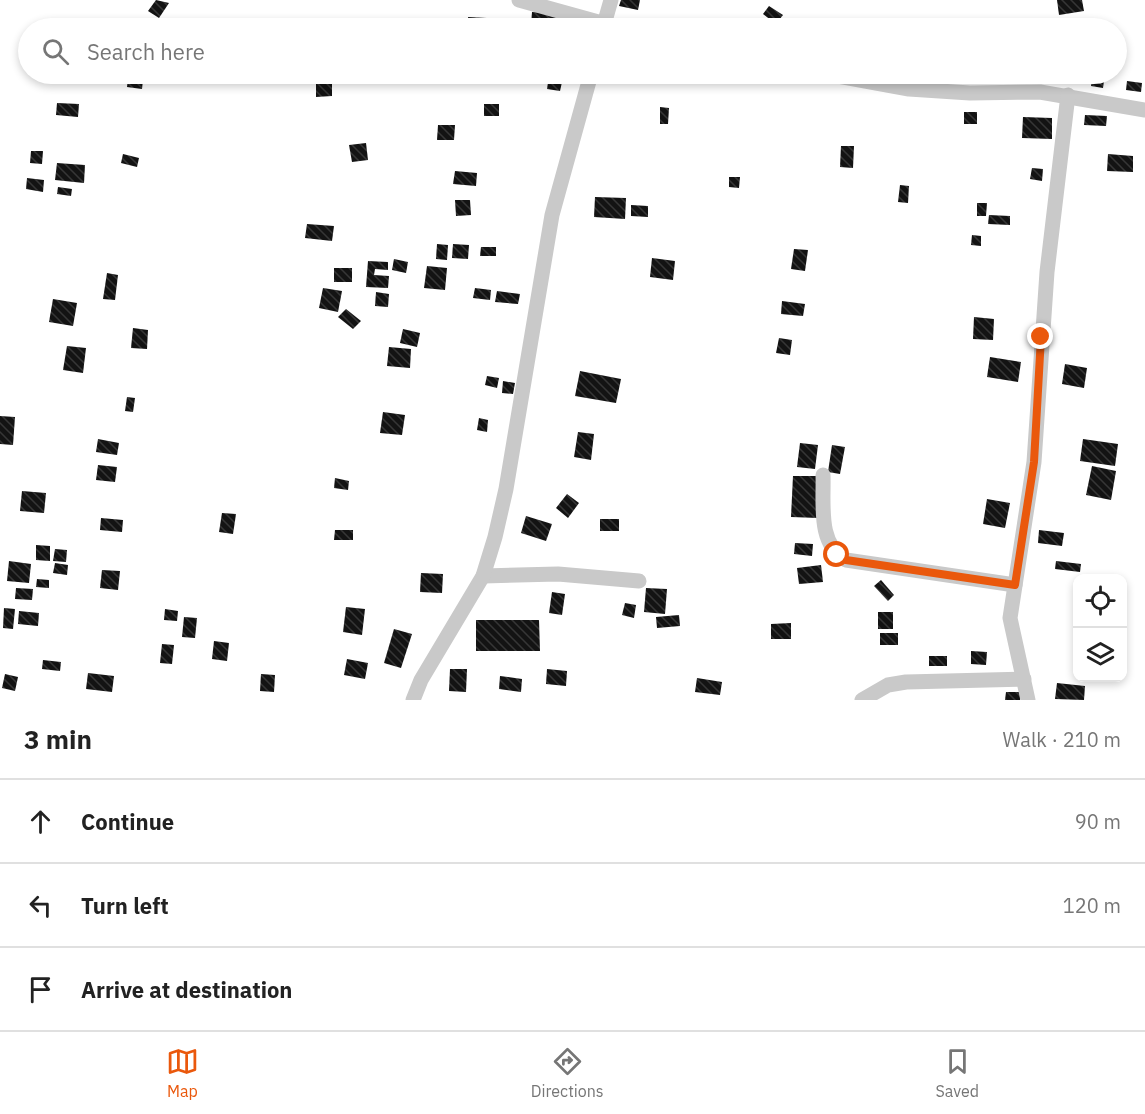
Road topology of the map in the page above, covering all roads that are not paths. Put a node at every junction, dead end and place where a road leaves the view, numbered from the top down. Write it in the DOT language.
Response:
graph roads {
  1 [pos="519,0"];
  2 [pos="610,0"];
  3 [pos="575,18"];
  4 [pos="605,18"];
  5 [pos="588,84"];
  6 [pos="882,84"];
  7 [pos="1068,95"];
  8 [pos="1145,110"];
  9 [pos="823,475"];
  10 [pos="483,576"];
  11 [pos="639,580"];
  12 [pos="1015,585"];
  13 [pos="1024,679"];
  14 [pos="413,700"];
  15 [pos="862,700"];
  16 [pos="1028,700"];
  1 -- 3 [label="street"];
  2 -- 4 [label="street"];
  5 -- 10 [label="street"];
  6 -- 7 [label="street"];
  7 -- 8 [label="street"];
  7 -- 12 [label="street"];
  9 -- 12 [label="street"];
  10 -- 11 [label="street"];
  10 -- 14 [label="street"];
  12 -- 13 [label="street"];
  13 -- 15 [label="street"];
  13 -- 16 [label="street"];
}
